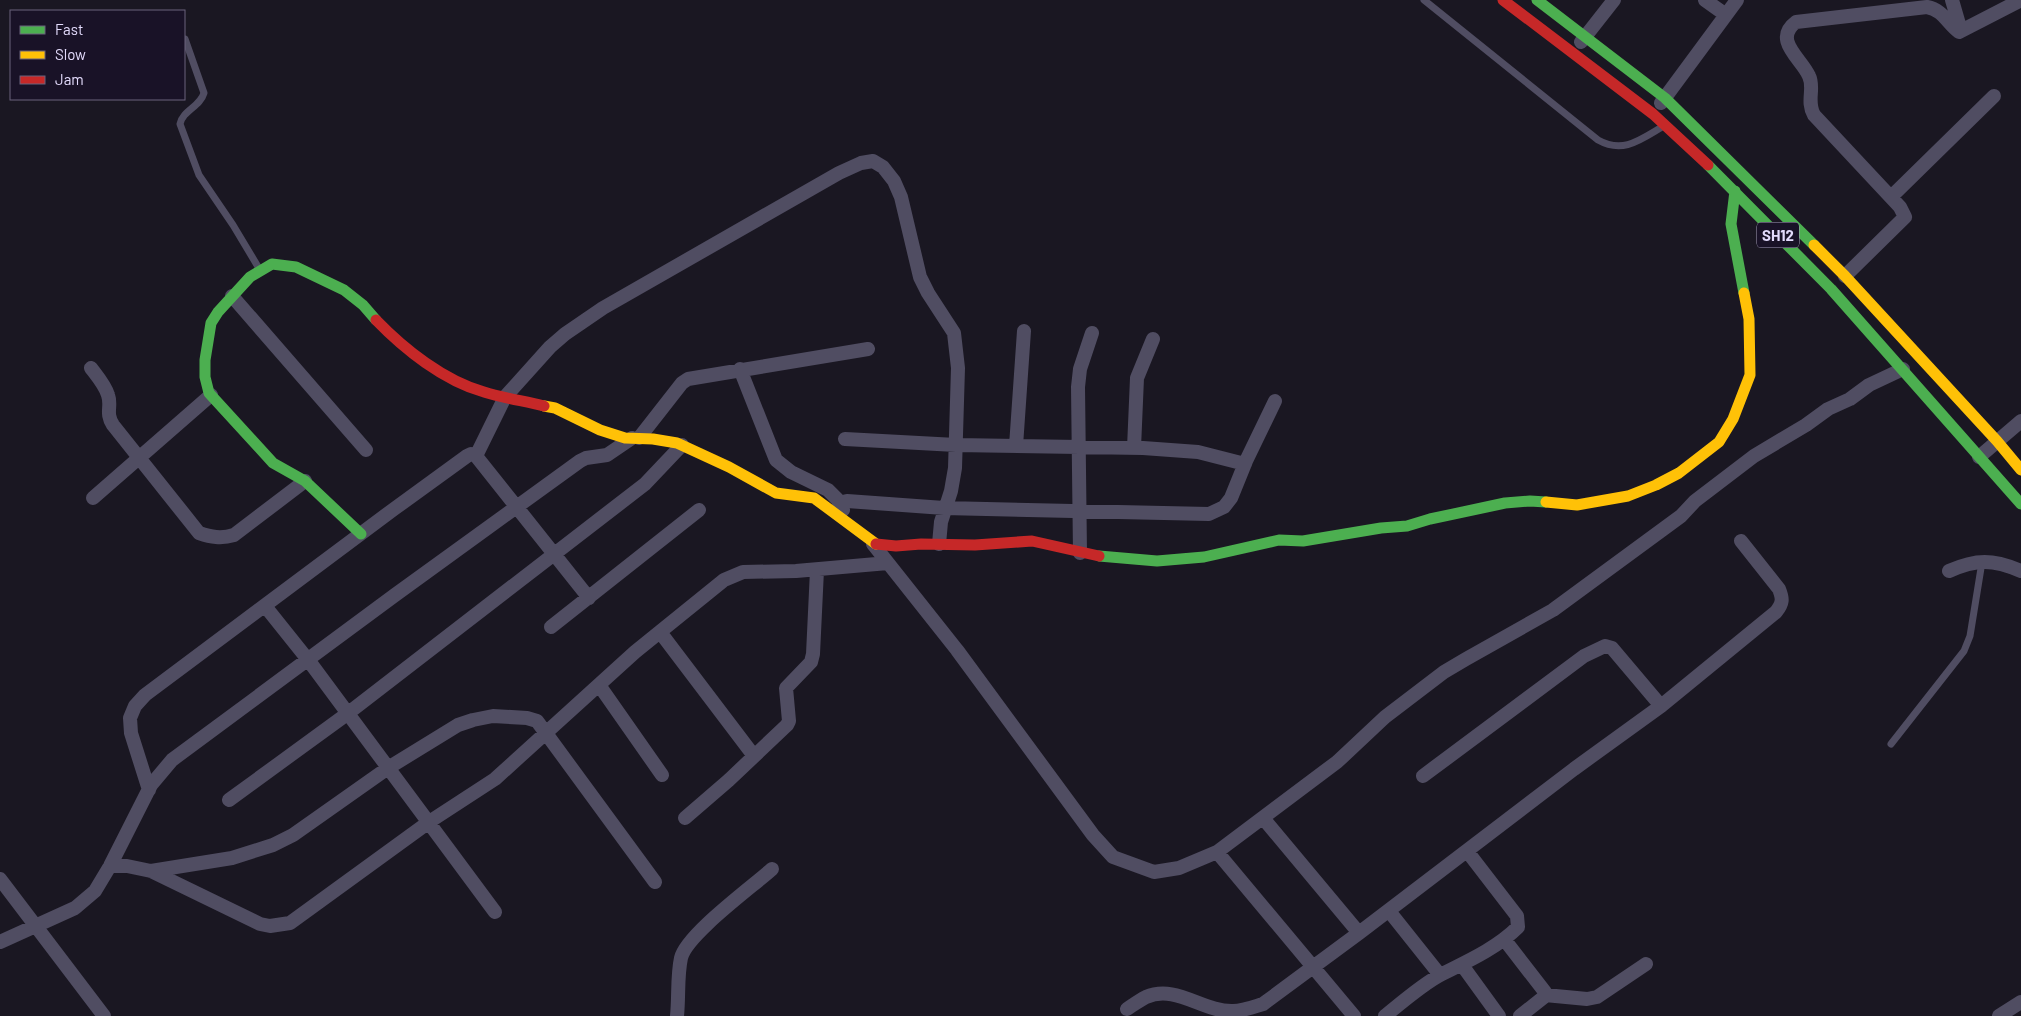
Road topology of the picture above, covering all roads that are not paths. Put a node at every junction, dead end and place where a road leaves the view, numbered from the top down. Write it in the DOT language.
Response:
graph roads {
  1 [pos="1424,0"];
  2 [pos="1503,0"];
  3 [pos="1537,0"];
  4 [pos="1614,0"];
  5 [pos="1705,0"];
  6 [pos="1737,0"];
  7 [pos="1952,0"];
  8 [pos="2021,0"];
  9 [pos="1726,15"];
  10 [pos="1961,31"];
  11 [pos="1585,36"];
  12 [pos="185,39"];
  13 [pos="1573,52"];
  14 [pos="1994,96"];
  15 [pos="1665,98"];
  16 [pos="1653,114"];
  17 [pos="1665,126"];
  18 [pos="1735,191"];
  19 [pos="1891,197"];
  20 [pos="260,271"];
  21 [pos="1845,276"];
  22 [pos="232,296"];
  23 [pos="1024,331"];
  24 [pos="1092,333"];
  25 [pos="1153,339"];
  26 [pos="868,349"];
  27 [pos="91,368"];
  28 [pos="740,369"];
  29 [pos="1903,369"];
  30 [pos="211,395"];
  31 [pos="505,397"];
  32 [pos="1275,401"];
  33 [pos="2021,421"];
  34 [pos="636,438"];
  35 [pos="845,439"];
  36 [pos="1997,441"];
  37 [pos="682,445"];
  38 [pos="956,445"];
  39 [pos="1016,446"];
  40 [pos="1079,447"];
  41 [pos="1134,448"];
  42 [pos="366,450"];
  43 [pos="476,456"];
  44 [pos="1979,457"];
  45 [pos="139,458"];
  46 [pos="1245,464"];
  47 [pos="2021,470"];
  48 [pos="305,481"];
  49 [pos="92,498"];
  50 [pos="2020,502"];
  51 [pos="839,503"];
  52 [pos="518,507"];
  53 [pos="944,508"];
  54 [pos="699,510"];
  55 [pos="1080,511"];
  56 [pos="850,527"];
  57 [pos="361,534"];
  58 [pos="1741,542"];
  59 [pos="873,544"];
  60 [pos="939,544"];
  61 [pos="1080,553"];
  62 [pos="554,555"];
  63 [pos="1982,562"];
  64 [pos="888,563"];
  65 [pos="817,570"];
  66 [pos="1949,571"];
  67 [pos="2021,571"];
  68 [pos="589,598"];
  69 [pos="266,606"];
  70 [pos="551,627"];
  71 [pos="660,632"];
  72 [pos="308,660"];
  73 [pos="599,685"];
  74 [pos="1661,706"];
  75 [pos="348,714"];
  76 [pos="546,732"];
  77 [pos="1891,744"];
  78 [pos="754,756"];
  79 [pos="388,768"];
  80 [pos="662,775"];
  81 [pos="1423,776"];
  82 [pos="149,790"];
  83 [pos="229,800"];
  84 [pos="685,818"];
  85 [pos="1263,818"];
  86 [pos="429,822"];
  87 [pos="1217,852"];
  88 [pos="1467,852"];
  89 [pos="110,866"];
  90 [pos="772,869"];
  91 [pos="151,871"];
  92 [pos="0,879"];
  93 [pos="655,882"];
  94 [pos="1389,911"];
  95 [pos="495,912"];
  96 [pos="36,926"];
  97 [pos="1360,933"];
  98 [pos="1504,939"];
  99 [pos="0,942"];
  100 [pos="1646,964"];
  101 [pos="1462,965"];
  102 [pos="1314,967"];
  103 [pos="1440,975"];
  104 [pos="1545,995"];
  105 [pos="2021,1002"];
  106 [pos="1127,1010"];
  107 [pos="104,1016"];
  108 [pos="677,1016"];
  109 [pos="1354,1016"];
  110 [pos="1385,1016"];
  111 [pos="1499,1016"];
  112 [pos="1520,1016"];
  113 [pos="1999,1016"];
  1 -- 17 [label="lane"];
  2 -- 13 [label="street, SH12"];
  3 -- 11 [label="street"];
  4 -- 11 [label="street"];
  5 -- 9 [label="street"];
  6 -- 9 [label="street"];
  7 -- 10 [label="street"];
  8 -- 10 [label="street"];
  9 -- 15 [label="street"];
  10 -- 19 [label="street"];
  11 -- 13 [label="street"];
  11 -- 15 [label="street"];
  12 -- 20 [label="lane"];
  13 -- 16 [label="street, SH12"];
  14 -- 19 [label="street"];
  15 -- 16 [label="street"];
  15 -- 21 [label="street"];
  16 -- 17 [label="street, SH12"];
  17 -- 18 [label="street, SH12"];
  18 -- 29 [label="street, SH12"];
  18 -- 61 [label="street"];
  19 -- 21 [label="street"];
  20 -- 22 [label="street"];
  20 -- 31 [label="street"];
  21 -- 36 [label="street"];
  22 -- 30 [label="street"];
  22 -- 42 [label="street"];
  23 -- 39 [label="street"];
  24 -- 40 [label="street"];
  25 -- 41 [label="street"];
  26 -- 28 [label="street"];
  27 -- 45 [label="street"];
  28 -- 34 [label="street"];
  28 -- 51 [label="street"];
  29 -- 44 [label="street, SH12"];
  29 -- 85 [label="street"];
  30 -- 45 [label="street"];
  30 -- 48 [label="street"];
  31 -- 34 [label="street"];
  31 -- 38 [label="street"];
  31 -- 43 [label="street"];
  32 -- 46 [label="street"];
  33 -- 36 [label="street"];
  34 -- 37 [label="street"];
  34 -- 52 [label="street"];
  35 -- 38 [label="street"];
  36 -- 44 [label="street"];
  36 -- 47 [label="street"];
  37 -- 56 [label="street"];
  37 -- 62 [label="street"];
  38 -- 39 [label="street"];
  38 -- 53 [label="street"];
  39 -- 40 [label="street"];
  40 -- 41 [label="street"];
  40 -- 55 [label="street"];
  41 -- 46 [label="street"];
  43 -- 52 [label="street"];
  43 -- 57 [label="street"];
  44 -- 50 [label="street, SH12"];
  45 -- 48 [label="street"];
  45 -- 49 [label="street"];
  46 -- 55 [label="street"];
  48 -- 57 [label="street"];
  51 -- 53 [label="street"];
  51 -- 56 [label="street"];
  52 -- 62 [label="street"];
  52 -- 72 [label="street"];
  53 -- 55 [label="street"];
  53 -- 60 [label="street"];
  54 -- 68 [label="street"];
  55 -- 61 [label="street"];
  56 -- 59 [label="street"];
  57 -- 69 [label="street"];
  58 -- 74 [label="street"];
  59 -- 60 [label="street"];
  59 -- 64 [label="street"];
  60 -- 61 [label="street"];
  62 -- 68 [label="street"];
  62 -- 75 [label="street"];
  63 -- 66 [label="street"];
  63 -- 67 [label="street"];
  63 -- 77 [label="lane"];
  64 -- 65 [label="street"];
  64 -- 87 [label="street"];
  65 -- 71 [label="street"];
  65 -- 78 [label="street"];
  68 -- 70 [label="street"];
  69 -- 72 [label="street"];
  69 -- 82 [label="street"];
  71 -- 73 [label="street"];
  71 -- 78 [label="street"];
  72 -- 75 [label="street"];
  72 -- 82 [label="street"];
  73 -- 76 [label="street"];
  73 -- 80 [label="street"];
  74 -- 81 [label="street"];
  74 -- 88 [label="street"];
  75 -- 79 [label="street"];
  75 -- 83 [label="street"];
  76 -- 79 [label="street"];
  76 -- 86 [label="street"];
  76 -- 93 [label="street"];
  78 -- 84 [label="street"];
  79 -- 86 [label="street"];
  79 -- 91 [label="street"];
  82 -- 89 [label="street"];
  85 -- 87 [label="street"];
  85 -- 97 [label="street"];
  86 -- 91 [label="street"];
  86 -- 95 [label="street"];
  87 -- 102 [label="street"];
  88 -- 94 [label="street"];
  88 -- 98 [label="street"];
  89 -- 91 [label="street"];
  89 -- 96 [label="street"];
  90 -- 108 [label="street"];
  92 -- 96 [label="street"];
  94 -- 97 [label="street"];
  94 -- 103 [label="street"];
  96 -- 99 [label="street"];
  96 -- 107 [label="street"];
  97 -- 102 [label="street"];
  98 -- 101 [label="street"];
  98 -- 104 [label="street"];
  100 -- 104 [label="street"];
  101 -- 103 [label="street"];
  101 -- 111 [label="street"];
  102 -- 106 [label="street"];
  102 -- 109 [label="street"];
  103 -- 110 [label="street"];
  104 -- 112 [label="street"];
  105 -- 113 [label="street"];
}
